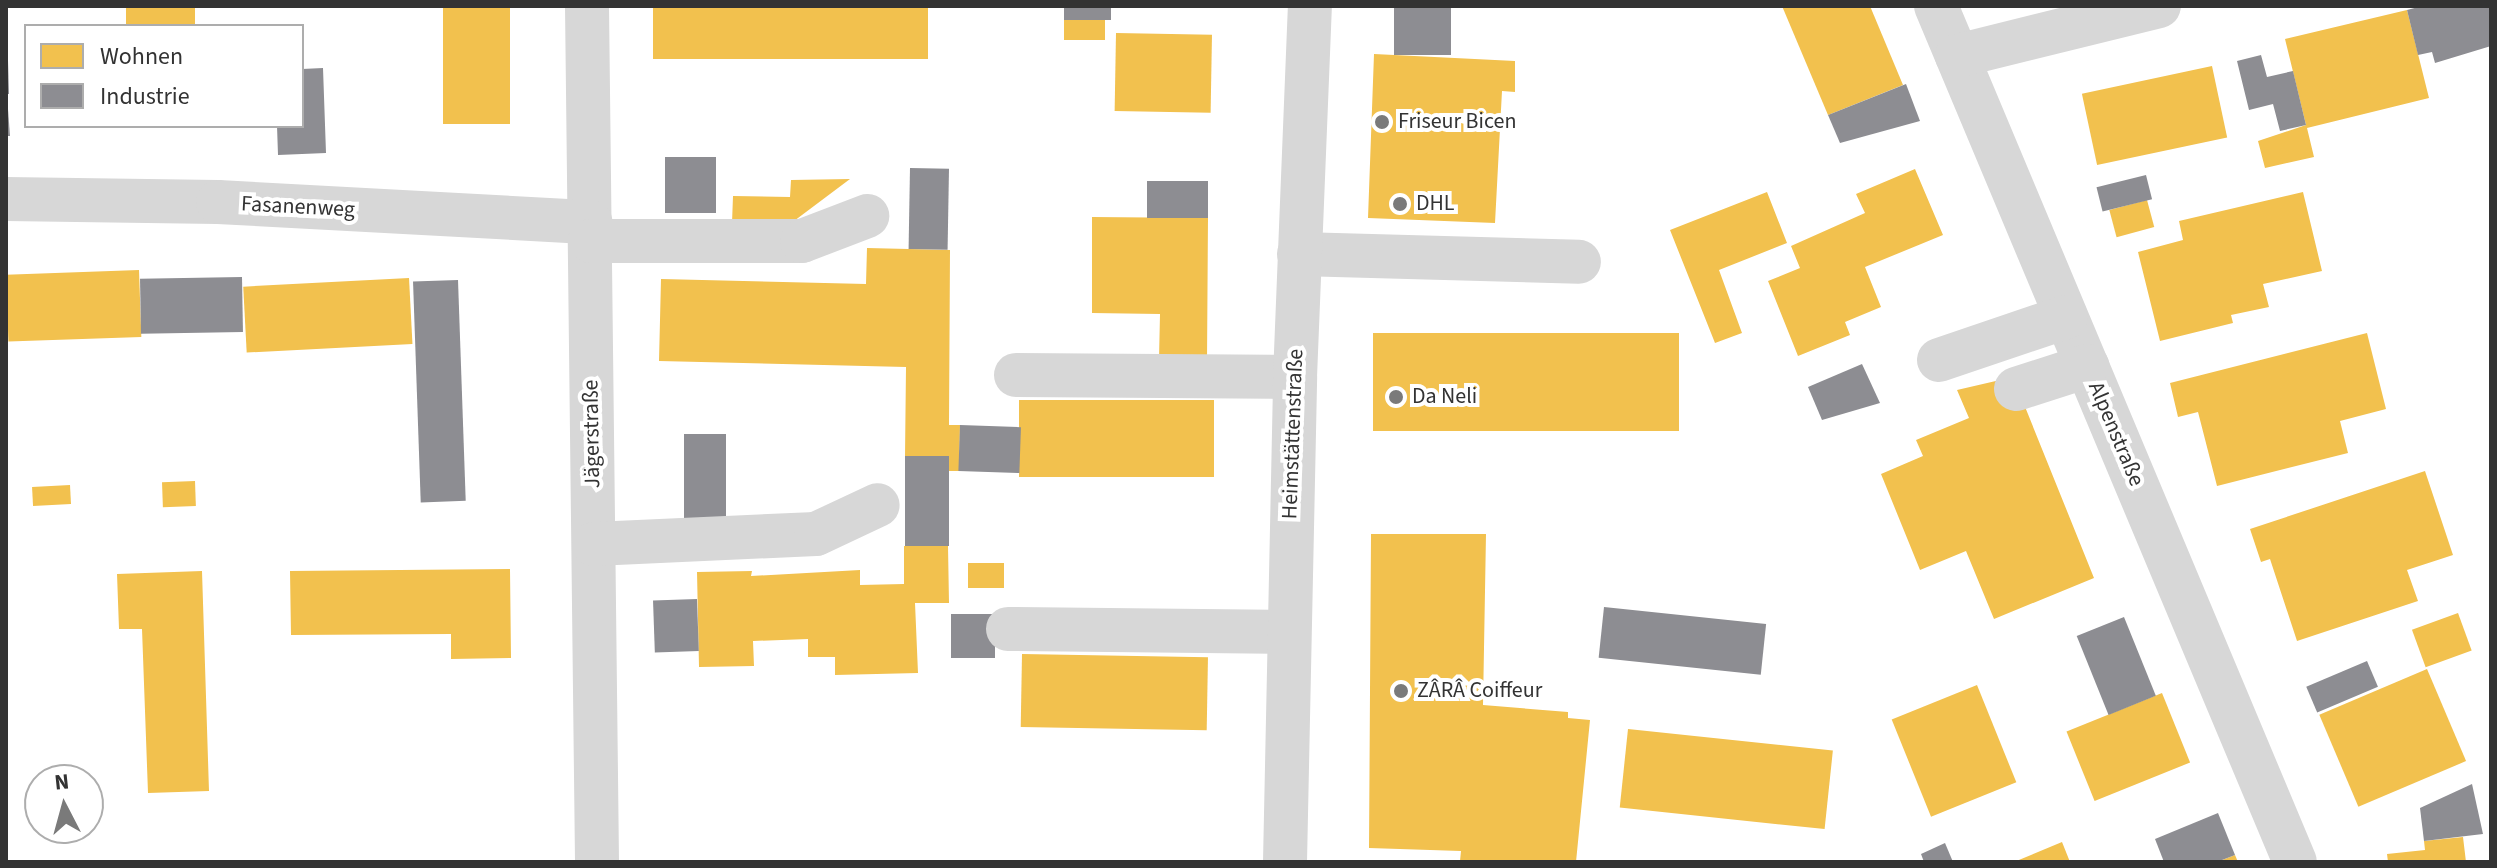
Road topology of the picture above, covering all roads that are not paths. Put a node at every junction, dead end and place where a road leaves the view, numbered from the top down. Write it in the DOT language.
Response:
graph roads {
  1 [pos="587,6"];
  2 [pos="1310,6"];
  3 [pos="1936,6"];
  4 [pos="2159,6"];
  5 [pos="1957,56"];
  6 [pos="6,199"];
  7 [pos="867,216"];
  8 [pos="590,231"];
  9 [pos="1299,254"];
  10 [pos="1579,262"];
  11 [pos="2066,317"];
  12 [pos="1939,360"];
  13 [pos="2087,366"];
  14 [pos="1016,375"];
  15 [pos="1295,377"];
  16 [pos="2016,389"];
  17 [pos="878,505"];
  18 [pos="594,544"];
  19 [pos="1008,629"];
  20 [pos="1288,632"];
  21 [pos="597,862"];
  22 [pos="1285,862"];
  23 [pos="2295,862"];
  1 -- 8 [label="street, Jägerstraße"];
  2 -- 9 [label="street, Heimstättenstraße"];
  3 -- 5 [label="street, Alpenstraße"];
  4 -- 5 [label="street"];
  5 -- 11 [label="street, Alpenstraße"];
  6 -- 8 [label="street, Fasanenweg"];
  7 -- 8 [label="street, Fasanenweg"];
  8 -- 18 [label="street, Jägerstraße"];
  9 -- 10 [label="street"];
  9 -- 15 [label="street, Heimstättenstraße"];
  11 -- 12 [label="street"];
  11 -- 13 [label="street, Alpenstraße"];
  13 -- 16 [label="street"];
  13 -- 23 [label="street, Alpenstraße"];
  14 -- 15 [label="street"];
  15 -- 20 [label="street, Heimstättenstraße"];
  17 -- 18 [label="street"];
  18 -- 21 [label="street, Jägerstraße"];
  19 -- 20 [label="street"];
  20 -- 22 [label="street, Heimstättenstraße"];
}
